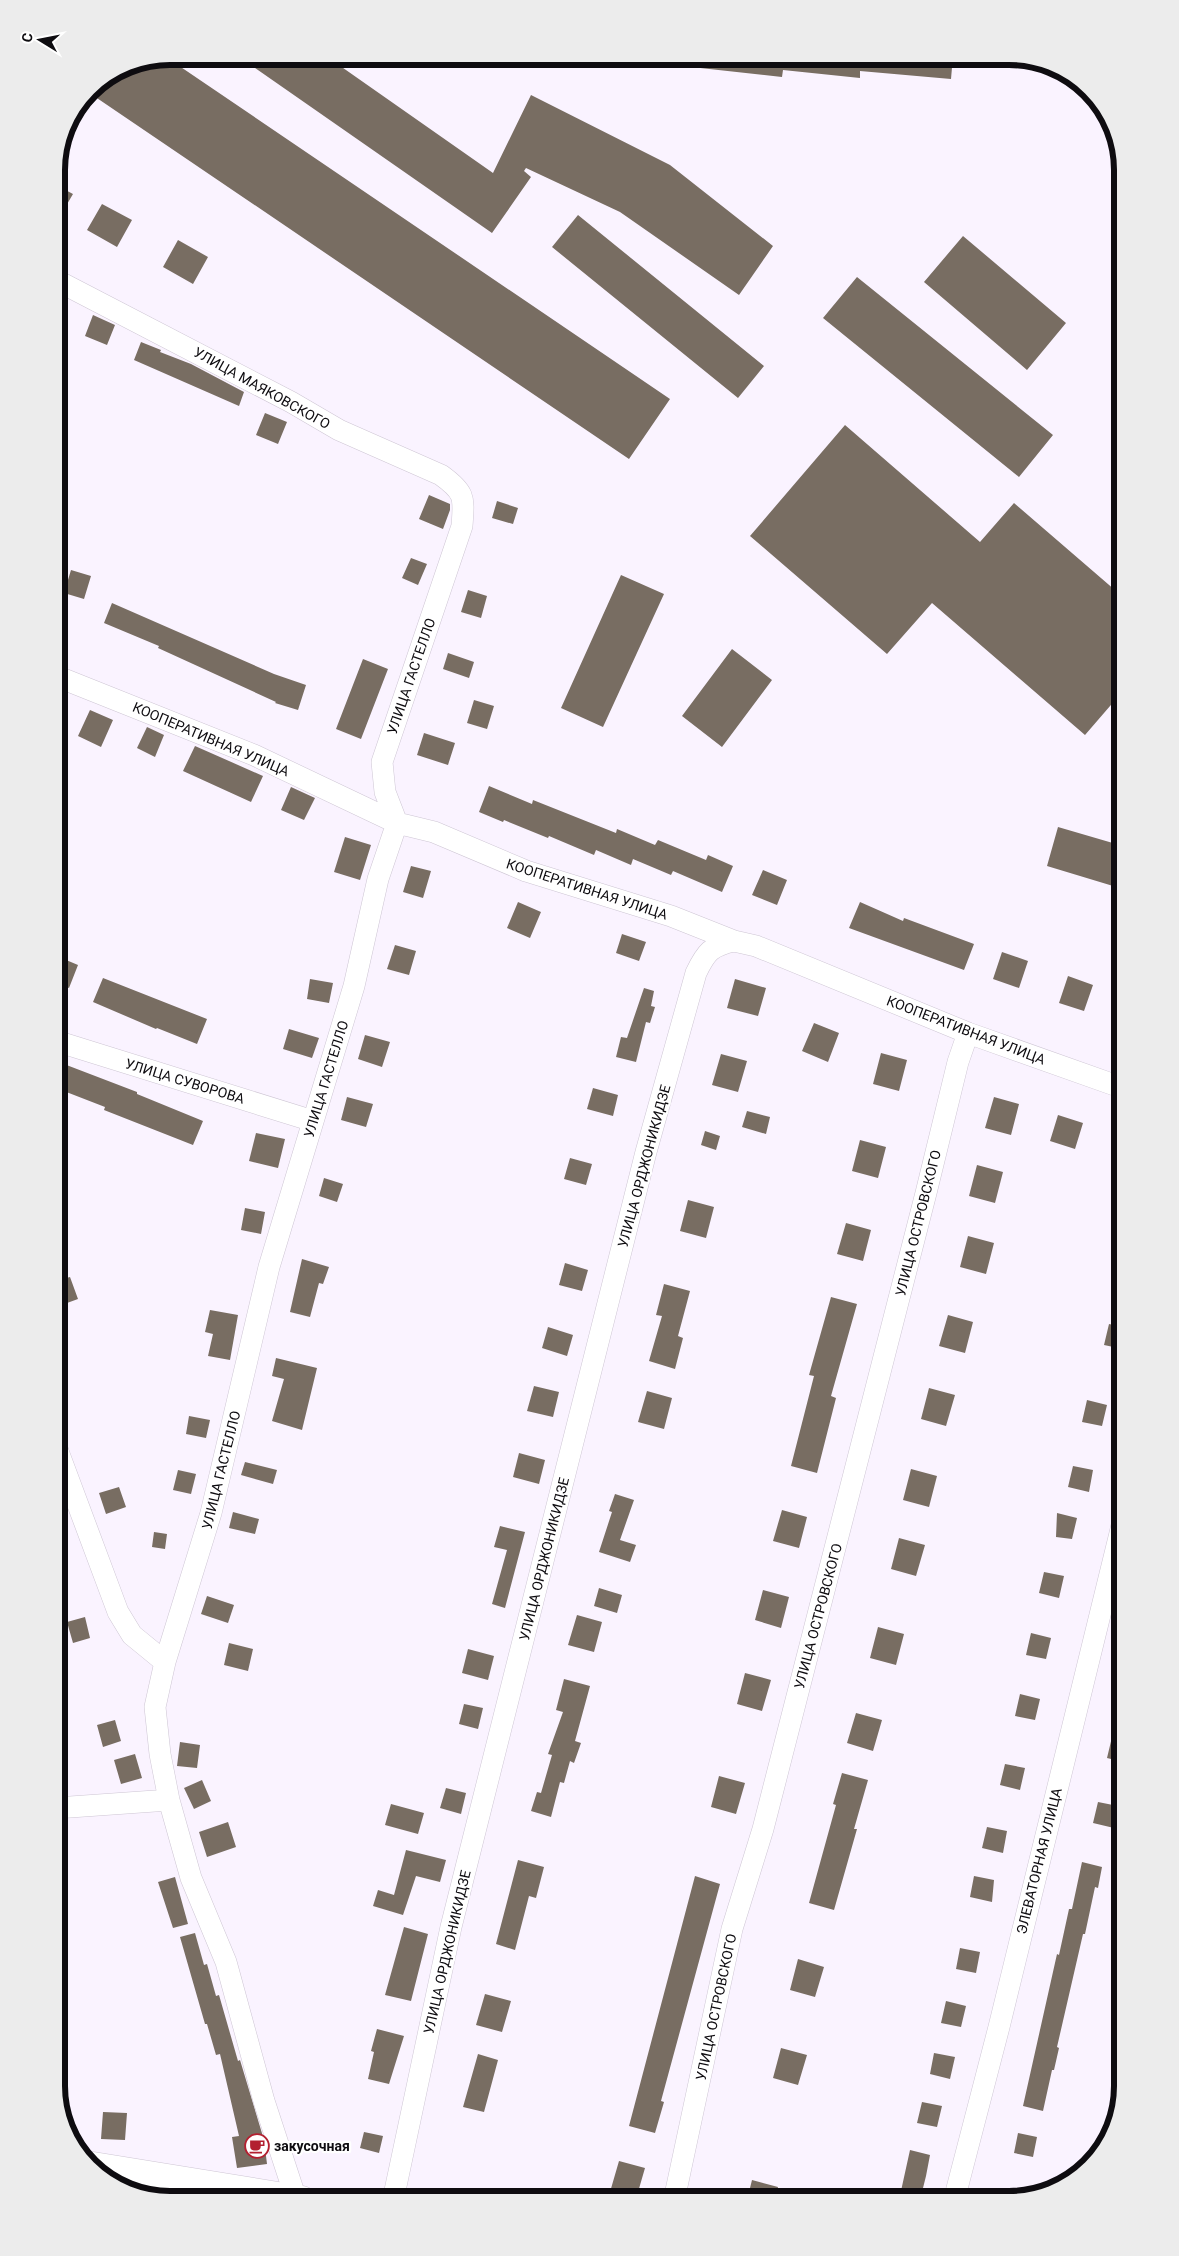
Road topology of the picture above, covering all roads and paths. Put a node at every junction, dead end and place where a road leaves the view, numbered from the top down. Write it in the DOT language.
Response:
graph roads {
  1 [pos="65,285"];
  2 [pos="464,499"];
  3 [pos="65,680"];
  4 [pos="397,823"];
  5 [pos="734,941"];
  6 [pos="968,1033"];
  7 [pos="65,1044"];
  8 [pos="1114,1085"];
  9 [pos="313,1121"];
  10 [pos="65,1470"];
  11 [pos="1114,1558"];
  12 [pos="165,1662"];
  13 [pos="169,1800"];
  14 [pos="65,1807"];
  15 [pos="105,2168"];
  16 [pos="229,2191"];
  17 [pos="296,2191"];
  18 [pos="394,2191"];
  19 [pos="676,2191"];
  20 [pos="956,2191"];
  1 -- 2 [label="street, УЛИЦА МАЯКОВСКОГО"];
  2 -- 4 [label="street, УЛИЦА ГАСТЕЛЛО"];
  3 -- 4 [label="street, КООПЕРАТИВНАЯ УЛИЦА"];
  4 -- 5 [label="street, КООПЕРАТИВНАЯ УЛИЦА"];
  4 -- 9 [label="street, УЛИЦА ГАСТЕЛЛО"];
  5 -- 6 [label="street, КООПЕРАТИВНАЯ УЛИЦА"];
  5 -- 18 [label="street, УЛИЦА ОРДЖОНИКИДЗЕ"];
  6 -- 8 [label="street, КООПЕРАТИВНАЯ УЛИЦА"];
  6 -- 19 [label="street, УЛИЦА ОСТРОВСКОГО"];
  7 -- 9 [label="street, УЛИЦА СУВОРОВА"];
  9 -- 12 [label="street, УЛИЦА ГАСТЕЛЛО"];
  10 -- 12 [label="street"];
  11 -- 20 [label="street, ЭЛЕВАТОРНАЯ УЛИЦА"];
  12 -- 13 [label="street, УЛИЦА ГАСТЕЛЛО"];
  13 -- 14 [label="street"];
  13 -- 17 [label="street, УЛИЦА ГАСТЕЛЛО"];
  15 -- 16 [label="main road"];
}
